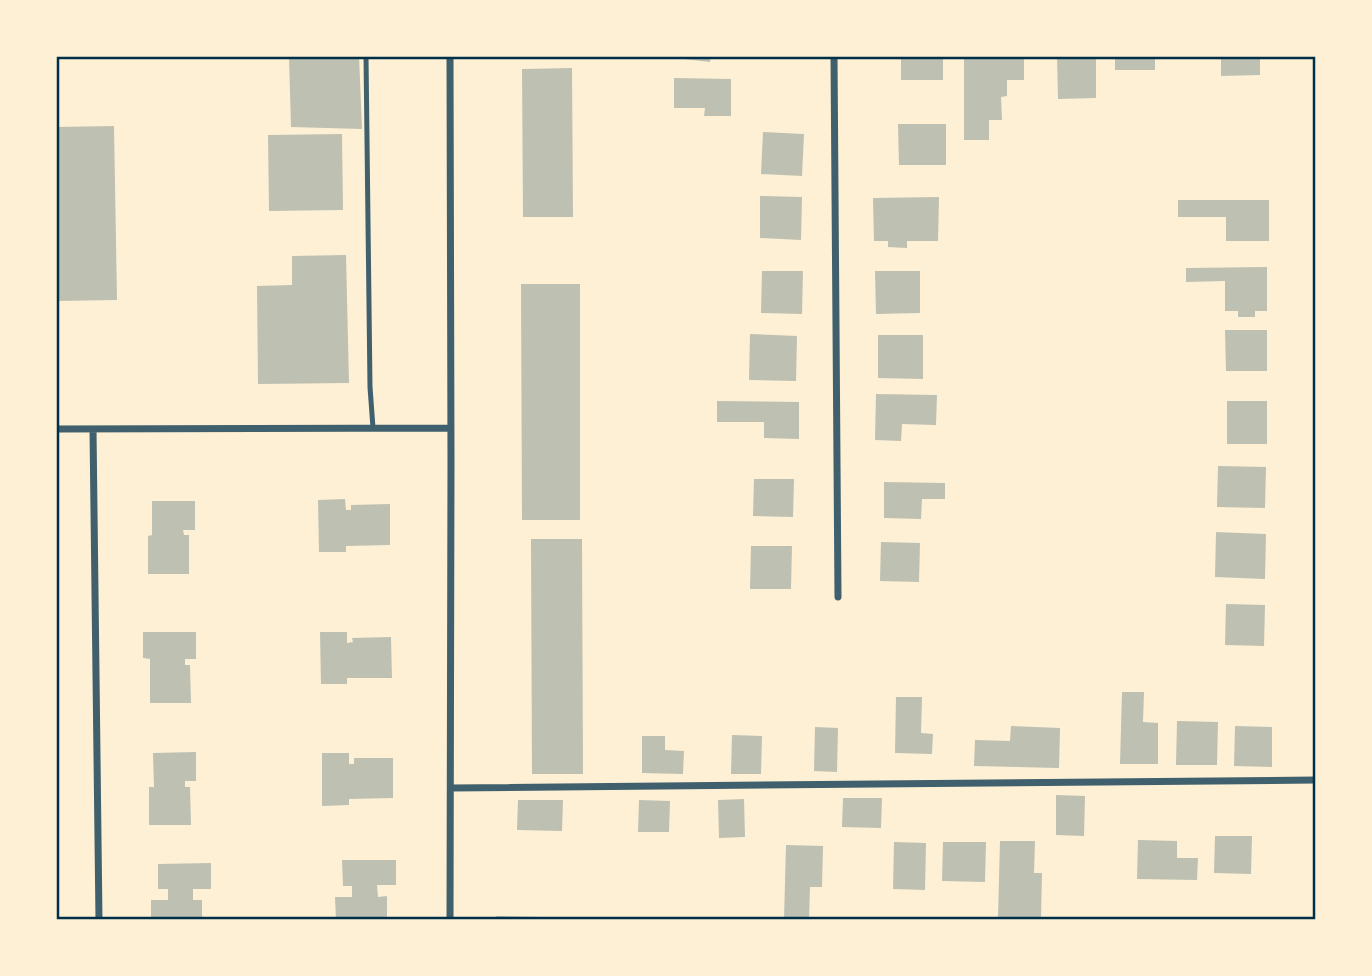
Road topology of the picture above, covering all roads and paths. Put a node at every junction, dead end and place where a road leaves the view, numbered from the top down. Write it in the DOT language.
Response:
graph roads {
  1 [pos="366,56"];
  2 [pos="450,56"];
  3 [pos="834,56"];
  4 [pos="373,428"];
  5 [pos="451,428"];
  6 [pos="56,429"];
  7 [pos="93,429"];
  8 [pos="838,597"];
  9 [pos="1316,780"];
  10 [pos="451,788"];
  11 [pos="99,920"];
  12 [pos="450,920"];
  1 -- 4 [label="lane"];
  2 -- 5 [label="street"];
  3 -- 8 [label="street"];
  4 -- 5 [label="street"];
  4 -- 7 [label="street"];
  5 -- 10 [label="street"];
  6 -- 7 [label="street"];
  7 -- 11 [label="street"];
  9 -- 10 [label="street"];
  10 -- 12 [label="street"];
}
